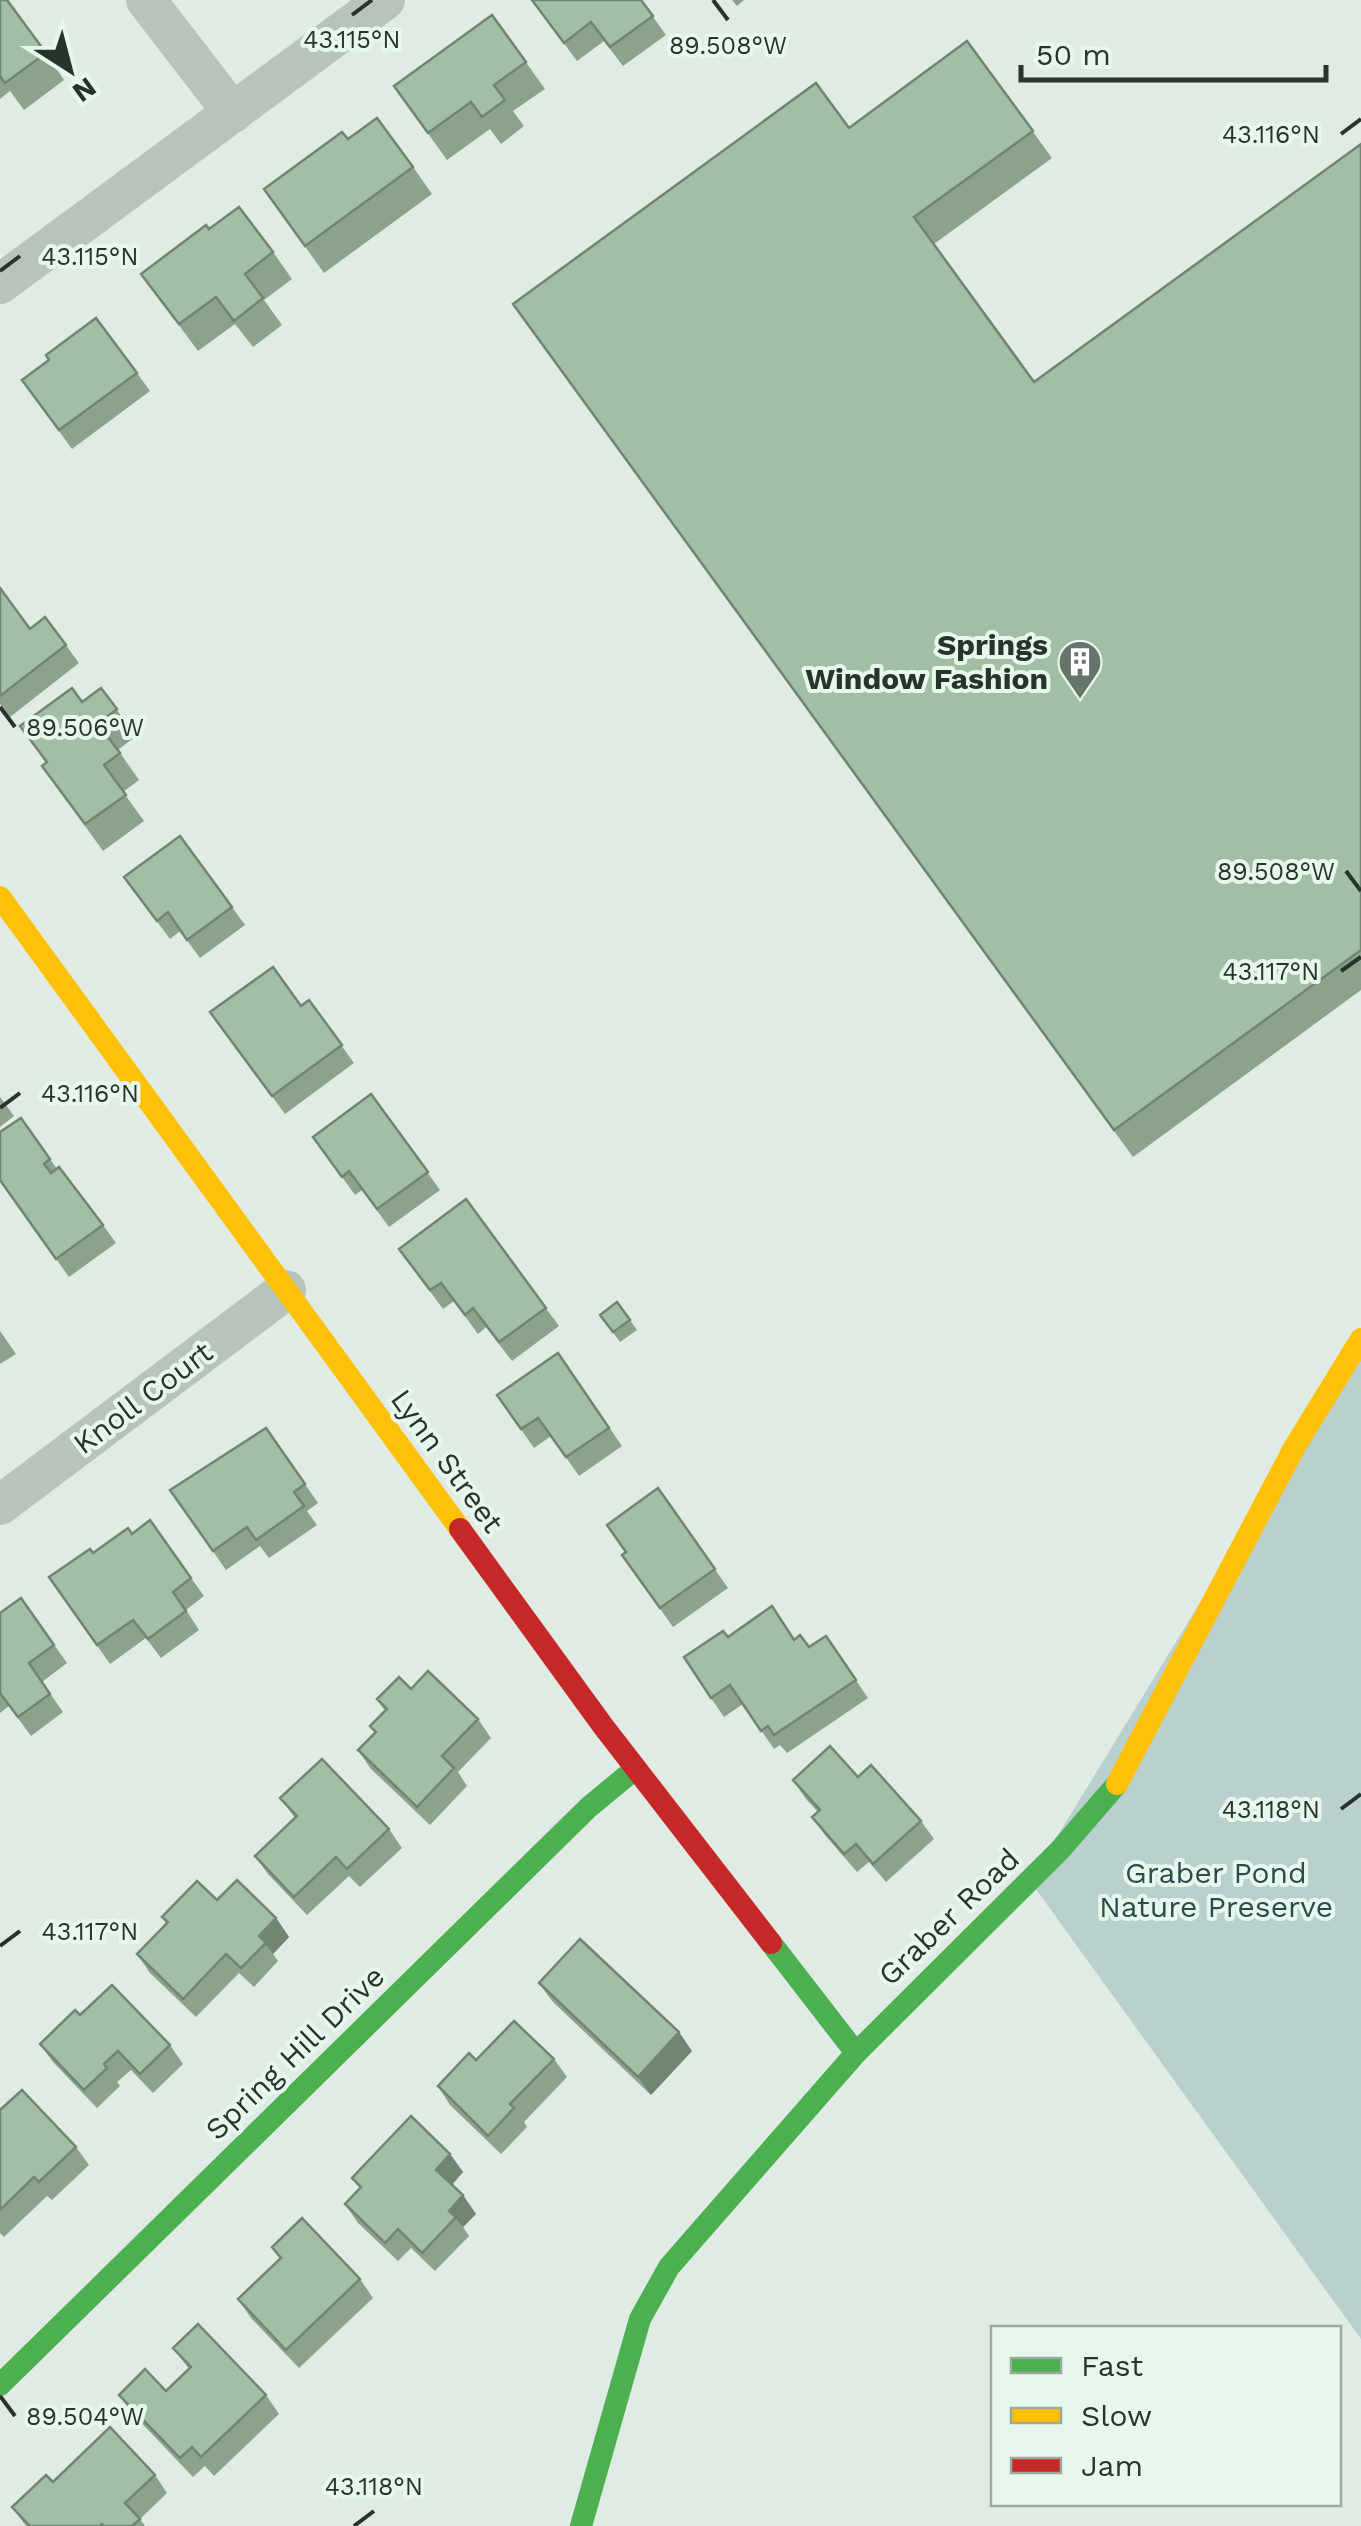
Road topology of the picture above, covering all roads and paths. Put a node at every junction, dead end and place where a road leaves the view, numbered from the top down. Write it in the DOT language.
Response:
graph roads {
  1 [pos="146,0"];
  2 [pos="385,0"];
  3 [pos="232,112"];
  4 [pos="0,284"];
  5 [pos="0,897"];
  6 [pos="286,1290"];
  7 [pos="1361,1339"];
  8 [pos="0,1504"];
  9 [pos="635,1769"];
  10 [pos="856,2053"];
  11 [pos="0,2384"];
  12 [pos="581,2526"];
  1 -- 3 [label="street"];
  2 -- 3 [label="street"];
  3 -- 4 [label="street"];
  5 -- 6 [label="street, Lynn Street"];
  6 -- 8 [label="street, Knoll Court"];
  6 -- 9 [label="street, Lynn Street"];
  7 -- 10 [label="street, Graber Road"];
  9 -- 10 [label="street, Lynn Street"];
  9 -- 11 [label="street, Spring Hill Drive"];
  10 -- 12 [label="street, Graber Road"];
}
